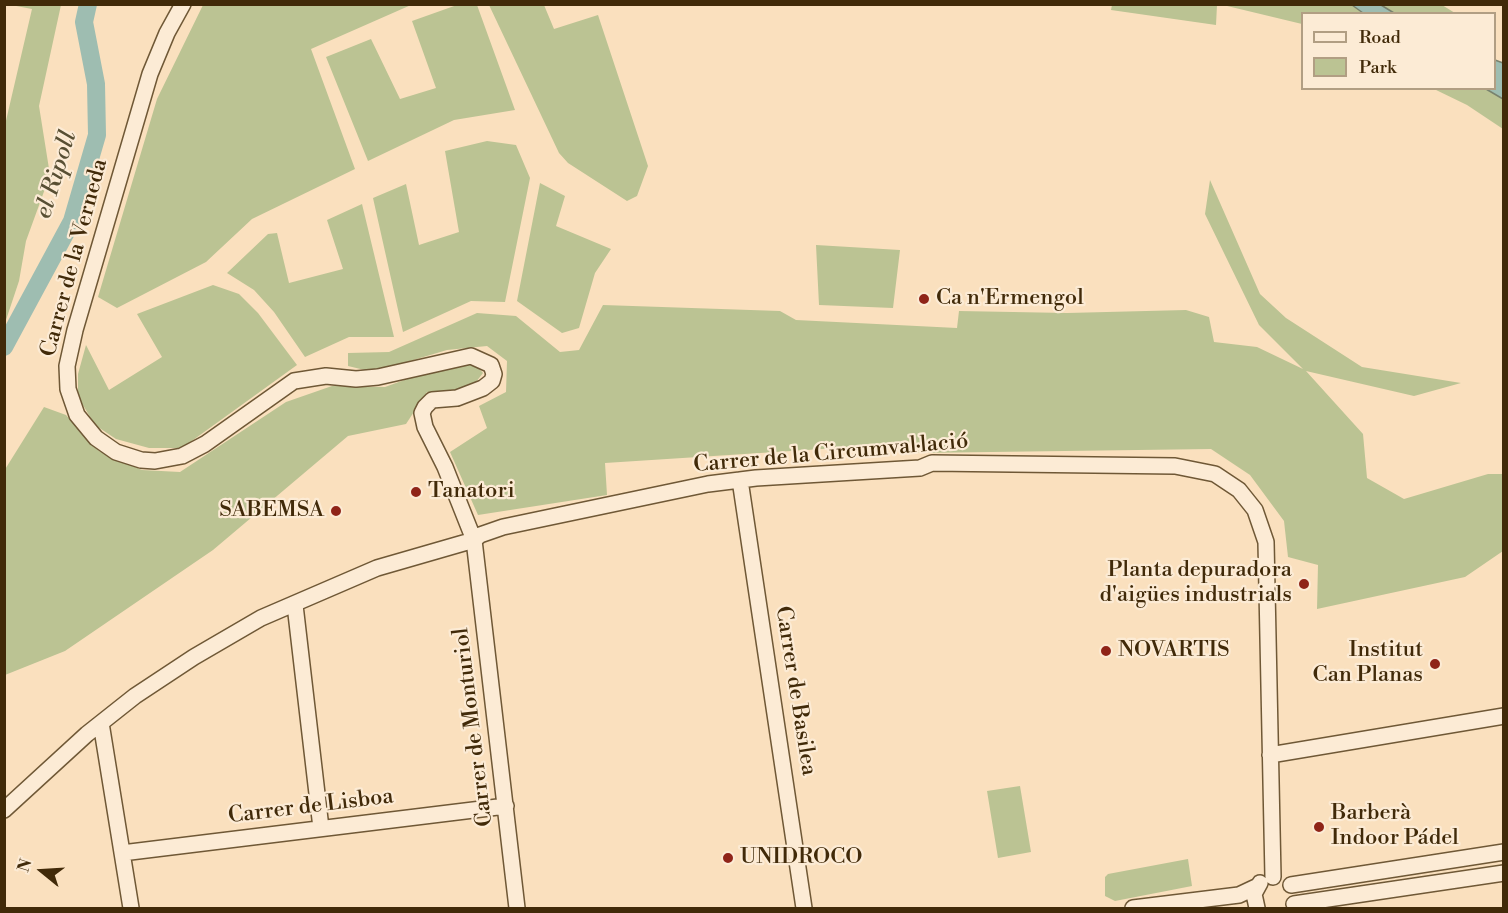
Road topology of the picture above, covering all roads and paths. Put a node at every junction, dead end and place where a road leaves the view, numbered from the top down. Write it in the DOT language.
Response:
graph roads {
  1 [pos="183,4"];
  2 [pos="740,480"];
  3 [pos="474,540"];
  4 [pos="295,605"];
  5 [pos="1503,716"];
  6 [pos="101,723"];
  7 [pos="1270,755"];
  8 [pos="506,806"];
  9 [pos="4,810"];
  10 [pos="321,828"];
  11 [pos="1503,852"];
  12 [pos="122,853"];
  13 [pos="1503,873"];
  14 [pos="1273,877"];
  15 [pos="1291,885"];
  16 [pos="1256,887"];
  17 [pos="1293,906"];
  18 [pos="131,909"];
  19 [pos="517,909"];
  20 [pos="804,909"];
  21 [pos="1133,909"];
  22 [pos="1257,909"];
  1 -- 3 [label="street, Carrer de la Verneda"];
  2 -- 3 [label="street, Carrer de la Circumval·lació"];
  2 -- 7 [label="street, Carrer de la Circumval·lació"];
  2 -- 20 [label="street, Carrer de Basilea"];
  3 -- 4 [label="street, Carrer de la Circumval·lació"];
  3 -- 8 [label="street, Carrer de Monturiol"];
  4 -- 6 [label="street, Carrer de la Circumval·lació"];
  4 -- 10 [label="street"];
  5 -- 7 [label="street"];
  6 -- 9 [label="street, Carrer de la Circumval·lació"];
  6 -- 12 [label="street"];
  7 -- 14 [label="street, Carrer de la Circumval·lació"];
  8 -- 10 [label="street, Carrer de Lisboa"];
  8 -- 19 [label="street, Carrer de Monturiol"];
  10 -- 12 [label="street, Carrer de Lisboa"];
  11 -- 15 [label="street"];
  12 -- 18 [label="street"];
  13 -- 17 [label="street"];
  14 -- 15 [label="street"];
  14 -- 16 [label="street"];
  15 -- 17 [label="street"];
  16 -- 21 [label="street"];
  16 -- 22 [label="street"];
}
